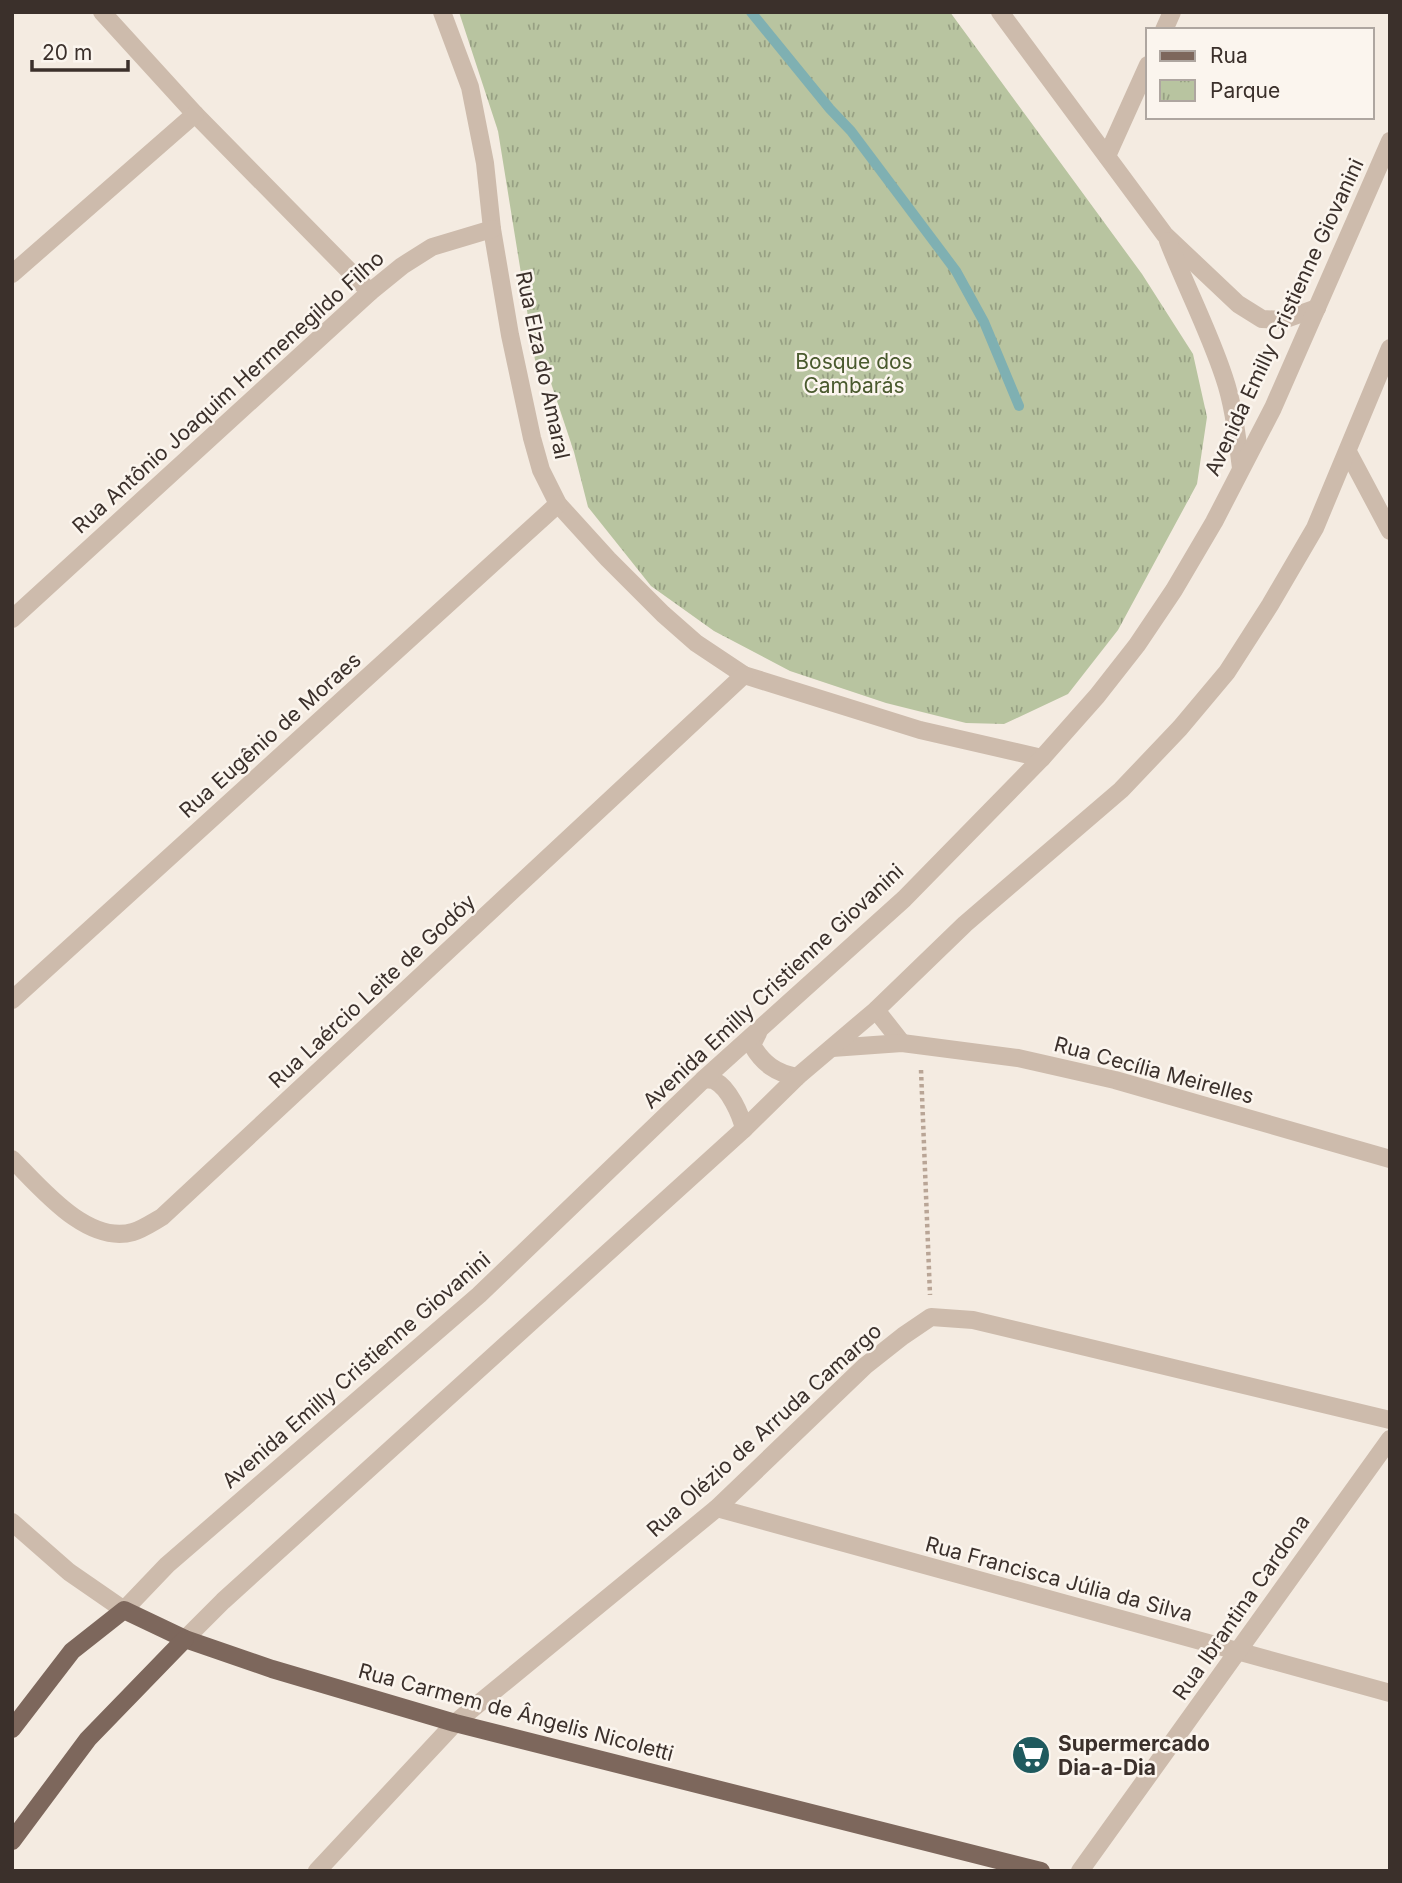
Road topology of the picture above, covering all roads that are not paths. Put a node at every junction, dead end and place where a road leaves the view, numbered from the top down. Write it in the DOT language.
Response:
graph roads {
  1 [pos="102,12"];
  2 [pos="442,12"];
  3 [pos="1000,12"];
  4 [pos="1172,12"];
  5 [pos="1165,28"];
  6 [pos="1146,69"];
  7 [pos="195,114"];
  8 [pos="1390,141"];
  9 [pos="1107,156"];
  10 [pos="492,229"];
  11 [pos="1165,235"];
  12 [pos="12,274"];
  13 [pos="370,292"];
  14 [pos="1317,308"];
  15 [pos="1390,348"];
  16 [pos="1348,452"];
  17 [pos="1241,468"];
  18 [pos="558,504"];
  19 [pos="1390,531"];
  20 [pos="12,619"];
  21 [pos="744,676"];
  22 [pos="1042,758"];
  23 [pos="12,1000"];
  24 [pos="876,1010"];
  25 [pos="758,1032"];
  26 [pos="911,1044"];
  27 [pos="832,1048"];
  28 [pos="797,1077"];
  29 [pos="704,1079"];
  30 [pos="744,1129"];
  31 [pos="12,1159"];
  32 [pos="1390,1159"];
  33 [pos="1390,1420"];
  34 [pos="1390,1439"];
  35 [pos="717,1508"];
  36 [pos="12,1522"];
  37 [pos="124,1610"];
  38 [pos="185,1639"];
  39 [pos="1237,1651"];
  40 [pos="1390,1693"];
  41 [pos="455,1723"];
  42 [pos="12,1729"];
  43 [pos="12,1841"];
  44 [pos="317,1871"];
  45 [pos="1041,1871"];
  46 [pos="1080,1871"];
  1 -- 7 [label="street"];
  2 -- 10 [label="street, Rua Elza do Amaral"];
  3 -- 9 [label="street"];
  4 -- 5 [label="street"];
  6 -- 9 [label="street"];
  7 -- 12 [label="street"];
  7 -- 13 [label="street"];
  8 -- 14 [label="street, Avenida Emilly Cristienne Giovanini"];
  9 -- 11 [label="street"];
  10 -- 13 [label="street, Rua Antônio Joaquim Hermenegildo Filho"];
  10 -- 18 [label="street, Rua Elza do Amaral"];
  11 -- 14 [label="street"];
  11 -- 17 [label="street"];
  13 -- 20 [label="street, Rua Antônio Joaquim Hermenegildo Filho"];
  14 -- 17 [label="street, Avenida Emilly Cristienne Giovanini"];
  15 -- 16 [label="street"];
  16 -- 19 [label="street"];
  16 -- 24 [label="street"];
  17 -- 22 [label="street, Avenida Emilly Cristienne Giovanini"];
  18 -- 21 [label="street, Rua Elza do Amaral"];
  18 -- 23 [label="street, Rua Eugênio de Moraes"];
  21 -- 22 [label="street, Rua Elza do Amaral"];
  21 -- 31 [label="street, Rua Laércio Leite de Godóy"];
  22 -- 25 [label="street, Avenida Emilly Cristienne Giovanini"];
  24 -- 26 [label="street"];
  24 -- 27 [label="street"];
  25 -- 28 [label="street"];
  25 -- 29 [label="street, Avenida Emilly Cristienne Giovanini"];
  26 -- 27 [label="street, Rua Cecília Meirelles"];
  26 -- 32 [label="street, Rua Cecília Meirelles"];
  27 -- 28 [label="street"];
  28 -- 30 [label="street"];
  29 -- 30 [label="street"];
  29 -- 37 [label="street, Avenida Emilly Cristienne Giovanini"];
  30 -- 38 [label="street"];
  33 -- 35 [label="street, Rua Olézio de Arruda Camargo"];
  34 -- 39 [label="street, Rua Ibrantina Cardona"];
  35 -- 39 [label="street, Rua Francisca Júlia da Silva"];
  35 -- 41 [label="street, Rua Olézio de Arruda Camargo"];
  36 -- 37 [label="street, Rua Carmem de Ângelis Nicoletti"];
  37 -- 38 [label="main road, Rua Carmem de Ângelis Nicoletti"];
  37 -- 42 [label="main road, Avenida Emilly Cristienne Giovanini"];
  38 -- 41 [label="main road, Rua Carmem de Ângelis Nicoletti"];
  38 -- 43 [label="main road"];
  39 -- 40 [label="street, Rua Francisca Júlia da Silva"];
  39 -- 46 [label="street, Rua Ibrantina Cardona"];
  41 -- 44 [label="street, Rua Olézio de Arruda Camargo"];
  41 -- 45 [label="main road, Rua Carmem de Ângelis Nicoletti"];
}
